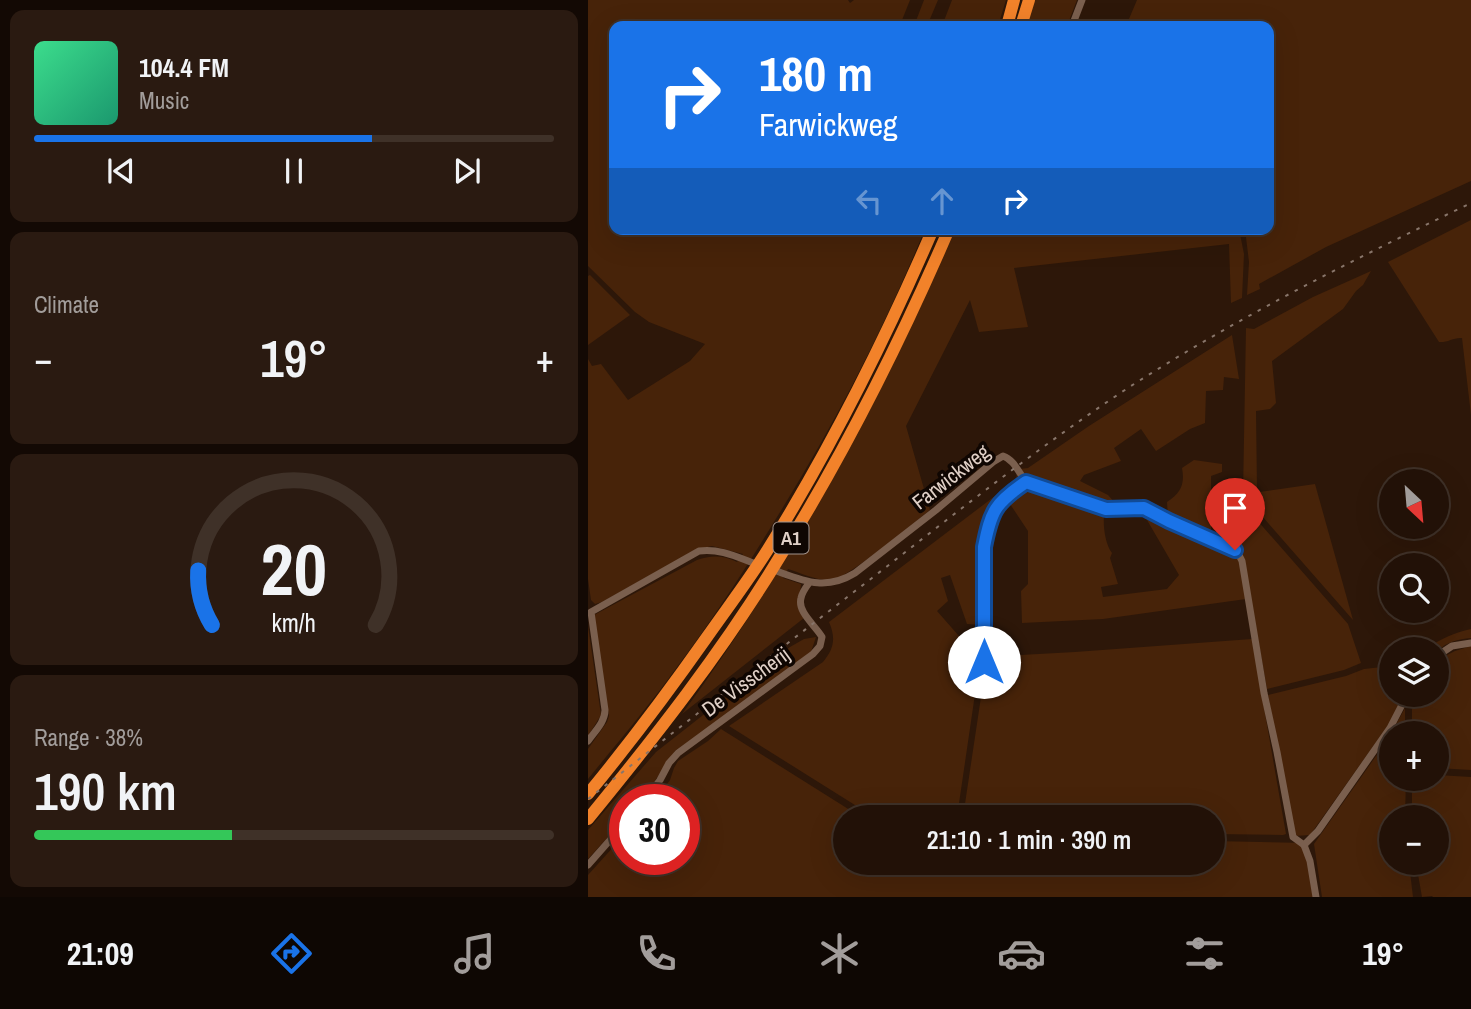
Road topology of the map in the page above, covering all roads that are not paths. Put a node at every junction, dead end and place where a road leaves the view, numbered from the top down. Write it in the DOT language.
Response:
graph roads {
  1 [pos="1014,0"];
  2 [pos="1029,0"];
  3 [pos="1082,0"];
  4 [pos="1008,21"];
  5 [pos="1023,21"];
  6 [pos="1074,21"];
  7 [pos="930,235"];
  8 [pos="946,235"];
  9 [pos="1026,482"];
  10 [pos="809,583"];
  11 [pos="1471,643"];
  12 [pos="1449,648"];
  13 [pos="984,662"];
  14 [pos="1401,707"];
  15 [pos="588,741"];
  16 [pos="657,784"];
  17 [pos="588,794"];
  18 [pos="588,819"];
  19 [pos="609,841"];
  20 [pos="1304,845"];
  21 [pos="588,864"];
  22 [pos="1316,897"];
  1 -- 4 [label="highway"];
  2 -- 5 [label="highway"];
  3 -- 6 [label="street"];
  7 -- 17 [label="highway, A1"];
  8 -- 18 [label="highway, A1"];
  9 -- 10 [label="street, Farwickweg"];
  9 -- 13 [label="street"];
  9 -- 20 [label="street"];
  10 -- 15 [label="street, Farwickweg"];
  10 -- 16 [label="street, De Visscherij"];
  11 -- 12 [label="street"];
  14 -- 20 [label="street"];
  19 -- 21 [label="street"];
  20 -- 22 [label="street"];
}
